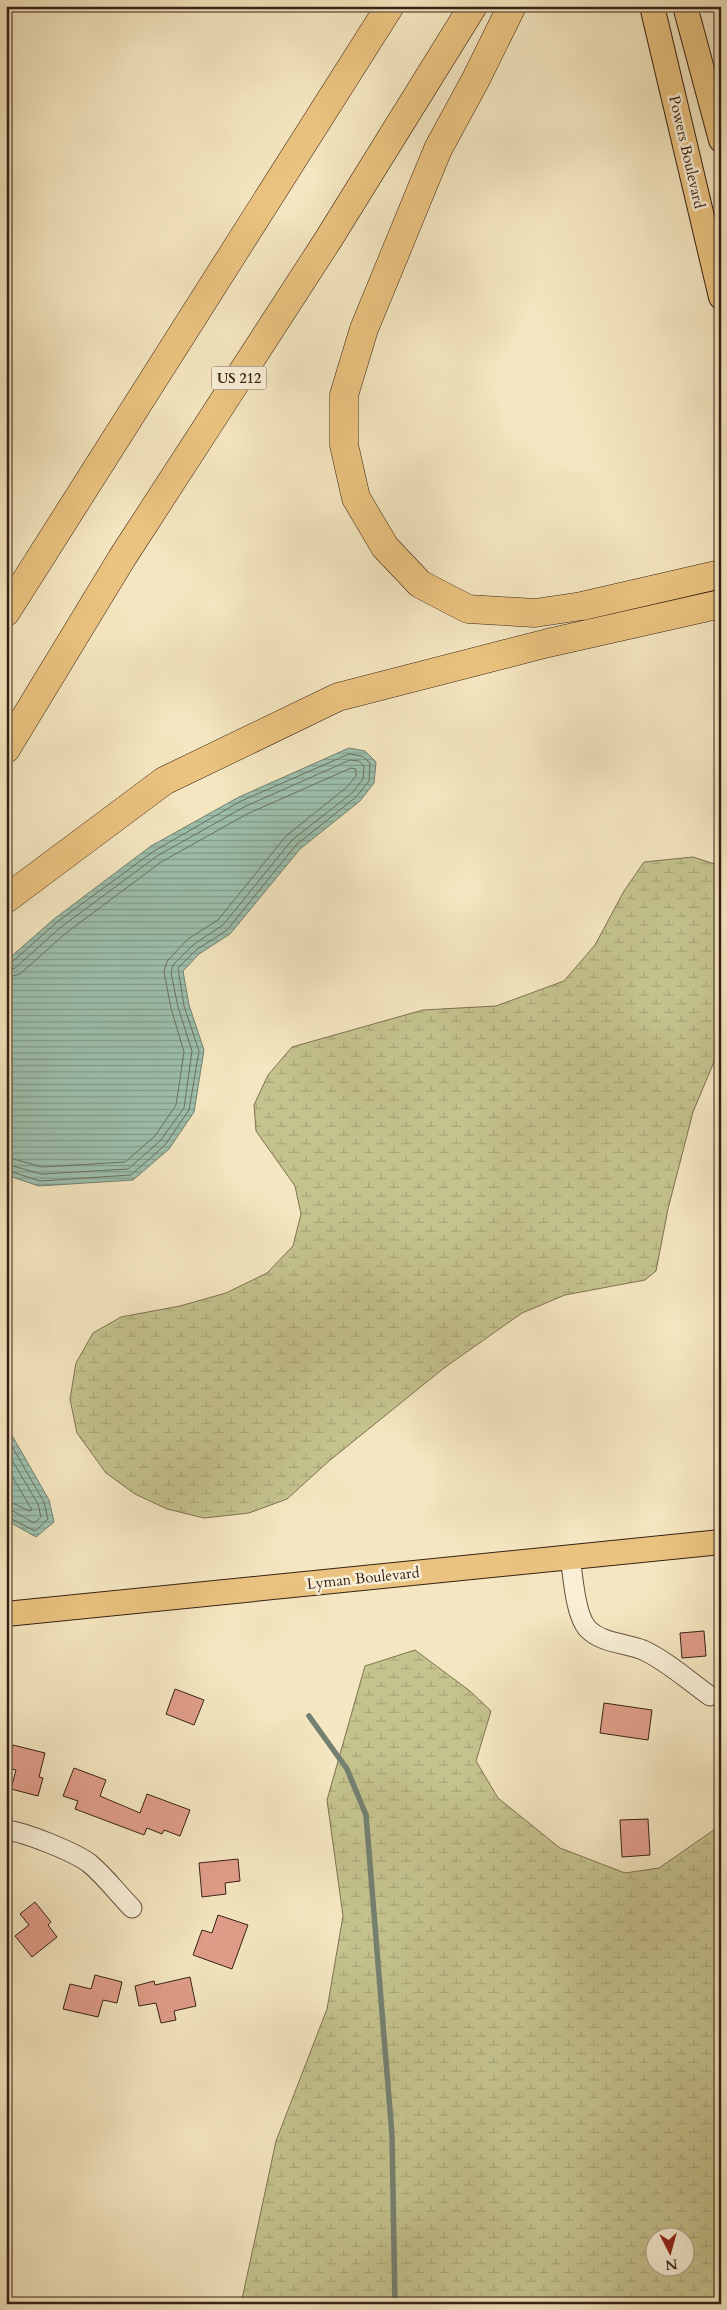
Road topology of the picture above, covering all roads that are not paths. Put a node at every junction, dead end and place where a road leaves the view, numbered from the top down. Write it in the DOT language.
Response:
graph roads {
  1 [pos="390,6"];
  2 [pos="473,6"];
  3 [pos="512,6"];
  4 [pos="652,6"];
  5 [pos="685,6"];
  6 [pos="721,140"];
  7 [pos="721,297"];
  8 [pos="721,574"];
  9 [pos="721,604"];
  10 [pos="6,612"];
  11 [pos="6,749"];
  12 [pos="6,899"];
  13 [pos="721,1542"];
  14 [pos="570,1557"];
  15 [pos="6,1614"];
  16 [pos="710,1696"];
  17 [pos="6,1830"];
  18 [pos="132,1908"];
  1 -- 10 [label="highway"];
  2 -- 11 [label="highway, US 212"];
  3 -- 8 [label="highway"];
  4 -- 7 [label="main road, Powers Boulevard"];
  5 -- 6 [label="main road"];
  9 -- 12 [label="highway"];
  13 -- 14 [label="main road, Lyman Boulevard"];
  14 -- 15 [label="main road, Lyman Boulevard"];
  14 -- 16 [label="street"];
  17 -- 18 [label="street"];
}
